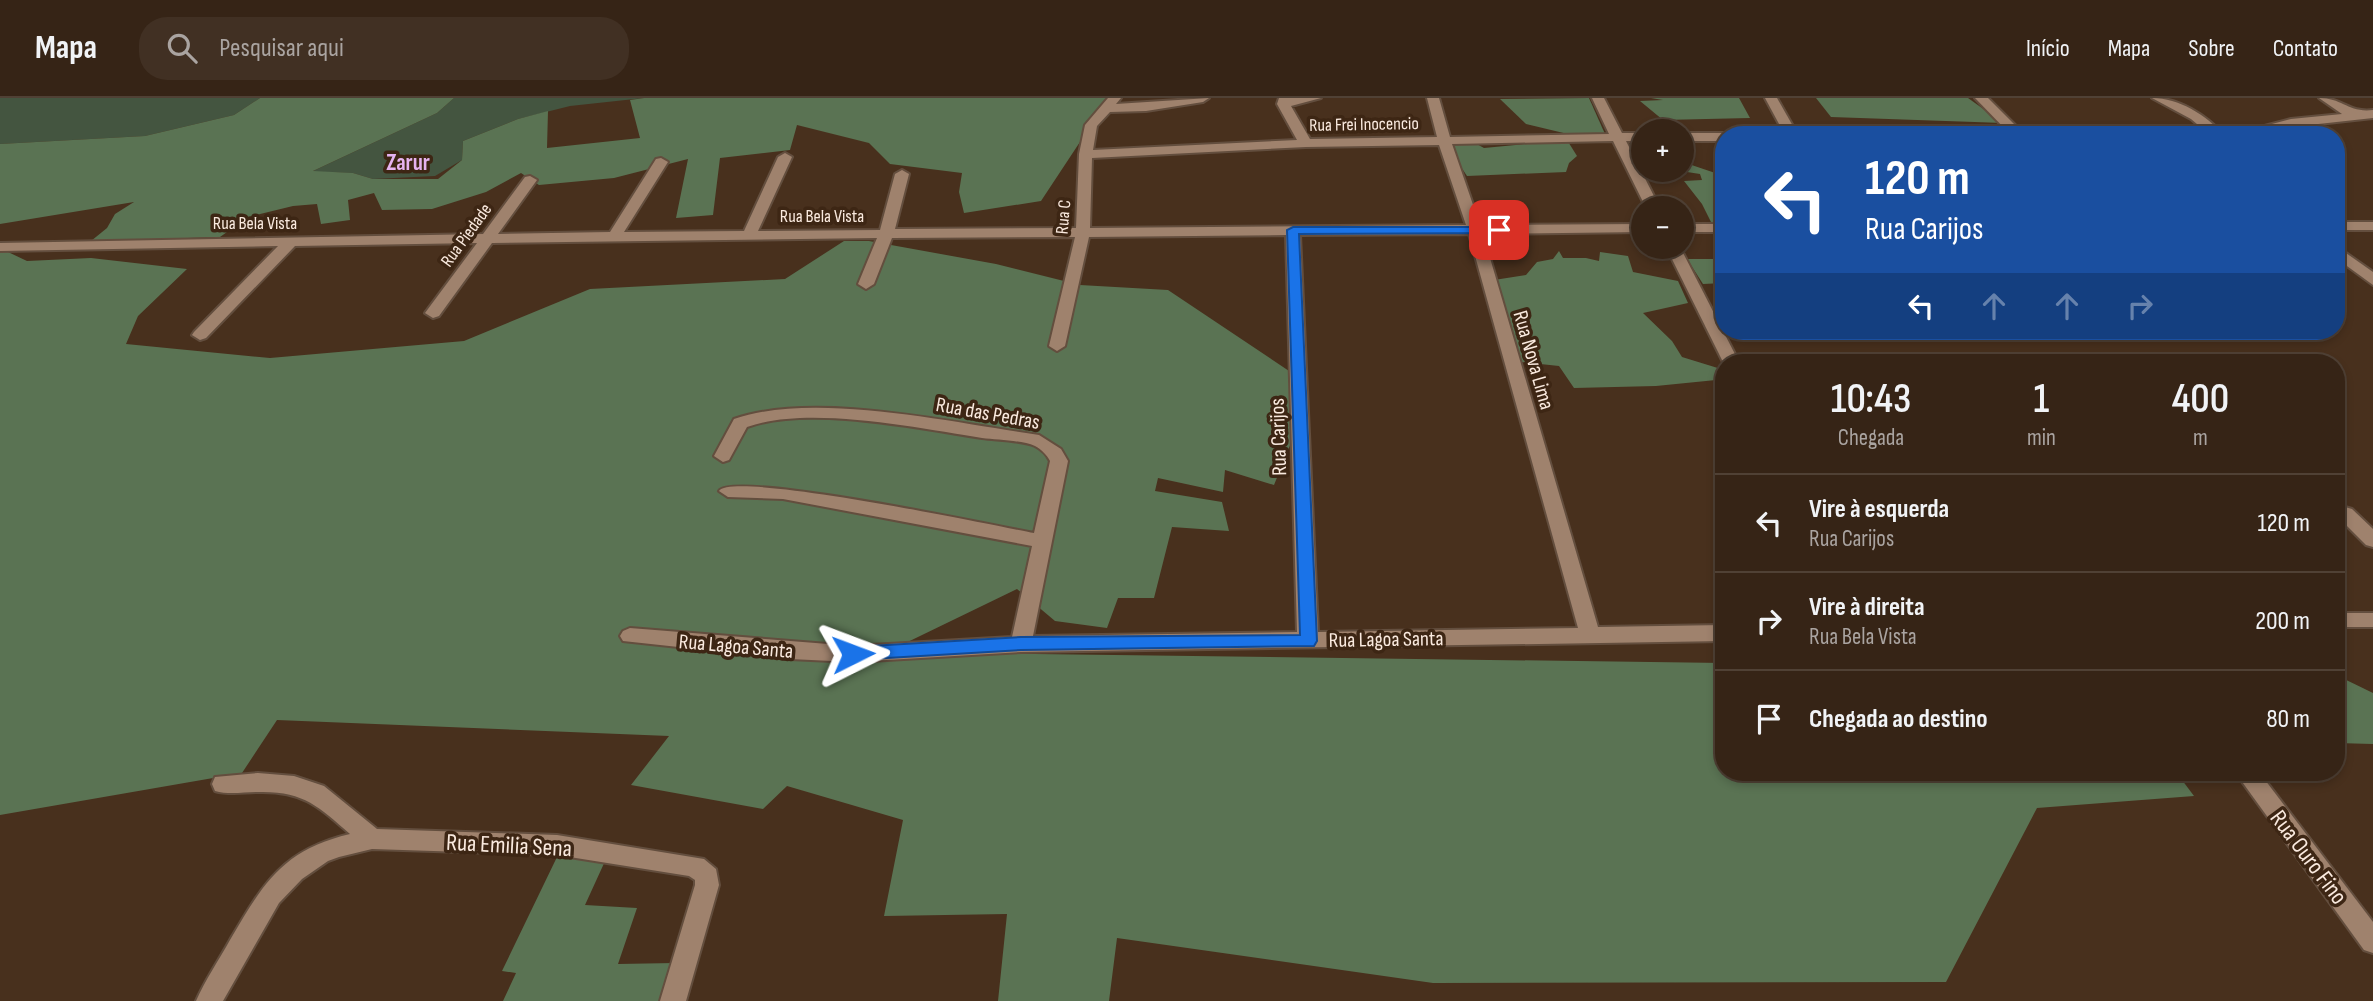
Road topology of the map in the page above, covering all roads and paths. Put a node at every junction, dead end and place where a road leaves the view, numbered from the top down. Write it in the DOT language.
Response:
graph roads {
  1 [pos="1203,98"];
  2 [pos="1315,98"];
  3 [pos="1433,98"];
  4 [pos="1598,98"];
  5 [pos="1771,98"];
  6 [pos="1981,98"];
  7 [pos="2158,98"];
  8 [pos="2325,98"];
  9 [pos="1284,101"];
  10 [pos="1109,103"];
  11 [pos="2373,114"];
  12 [pos="2355,116"];
  13 [pos="1787,126"];
  14 [pos="2010,126"];
  15 [pos="2207,126"];
  16 [pos="2277,126"];
  17 [pos="2373,126"];
  18 [pos="1615,137"];
  19 [pos="1631,137"];
  20 [pos="1694,137"];
  21 [pos="1715,137"];
  22 [pos="1444,140"];
  23 [pos="1306,143"];
  24 [pos="1086,154"];
  25 [pos="785,157"];
  26 [pos="661,162"];
  27 [pos="902,174"];
  28 [pos="530,180"];
  29 [pos="1647,196"];
  30 [pos="2345,226"];
  31 [pos="2373,226"];
  32 [pos="1631,228"];
  33 [pos="1694,228"];
  34 [pos="1715,228"];
  35 [pos="1293,230"];
  36 [pos="1475,230"];
  37 [pos="1083,232"];
  38 [pos="749,235"];
  39 [pos="886,235"];
  40 [pos="614,236"];
  41 [pos="487,237"];
  42 [pos="290,243"];
  43 [pos="0,247"];
  44 [pos="2345,257"];
  45 [pos="1679,259"];
  46 [pos="2373,280"];
  47 [pos="866,284"];
  48 [pos="433,313"];
  49 [pos="1715,330"];
  50 [pos="200,335"];
  51 [pos="1057,346"];
  52 [pos="723,456"];
  53 [pos="728,491"];
  54 [pos="2346,513"];
  55 [pos="2373,540"];
  56 [pos="1040,541"];
  57 [pos="2345,620"];
  58 [pos="2373,620"];
  59 [pos="1715,633"];
  60 [pos="1590,634"];
  61 [pos="630,636"];
  62 [pos="1308,641"];
  63 [pos="1021,644"];
  64 [pos="2253,781"];
  65 [pos="223,784"];
  66 [pos="372,839"];
  67 [pos="2373,942"];
  68 [pos="209,1001"];
  69 [pos="673,1001"];
  1 -- 10 [label="street"];
  2 -- 9 [label="street"];
  3 -- 22 [label="street, Rua Nova Lima"];
  4 -- 18 [label="street"];
  5 -- 13 [label="street"];
  6 -- 14 [label="street"];
  7 -- 15 [label="street"];
  8 -- 12 [label="street"];
  9 -- 23 [label="street"];
  10 -- 24 [label="street, Rua C"];
  11 -- 12 [label="street"];
  12 -- 16 [label="street"];
  12 -- 17 [label="street"];
  18 -- 19 [label="street, Rua Frei Inocencio"];
  18 -- 22 [label="street, Rua Frei Inocencio"];
  18 -- 29 [label="street"];
  20 -- 21 [label="street"];
  22 -- 23 [label="street, Rua Frei Inocencio"];
  22 -- 36 [label="street, Rua Nova Lima"];
  23 -- 24 [label="street, Rua Frei Inocencio"];
  24 -- 37 [label="street, Rua C"];
  25 -- 38 [label="street"];
  26 -- 40 [label="street"];
  27 -- 39 [label="street"];
  28 -- 41 [label="street, Rua Piedade"];
  30 -- 31 [label="street"];
  32 -- 36 [label="street, Rua Bela Vista"];
  33 -- 34 [label="street"];
  35 -- 36 [label="street, Rua Bela Vista"];
  35 -- 37 [label="street, Rua Bela Vista"];
  35 -- 62 [label="street, Rua Carijos"];
  36 -- 60 [label="street, Rua Nova Lima"];
  37 -- 39 [label="street, Rua Bela Vista"];
  37 -- 51 [label="street, Rua C"];
  38 -- 39 [label="street, Rua Bela Vista"];
  38 -- 40 [label="street, Rua Bela Vista"];
  39 -- 47 [label="street"];
  40 -- 41 [label="street, Rua Bela Vista"];
  41 -- 42 [label="street, Rua Bela Vista"];
  41 -- 48 [label="street, Rua Piedade"];
  42 -- 43 [label="street, Rua Bela Vista"];
  42 -- 50 [label="street"];
  44 -- 46 [label="street"];
  45 -- 49 [label="street"];
  52 -- 56 [label="street, Rua das Pedras"];
  53 -- 56 [label="street"];
  54 -- 55 [label="street"];
  56 -- 63 [label="street, Rua das Pedras"];
  57 -- 58 [label="street"];
  59 -- 60 [label="street, Rua Lagoa Santa"];
  60 -- 62 [label="street, Rua Lagoa Santa"];
  61 -- 63 [label="street, Rua Lagoa Santa"];
  62 -- 63 [label="street, Rua Lagoa Santa"];
  64 -- 67 [label="street, Rua Ouro Fino"];
  65 -- 66 [label="street"];
  66 -- 68 [label="street, Rua Emilia Sena"];
  66 -- 69 [label="street, Rua Emilia Sena"];
}
